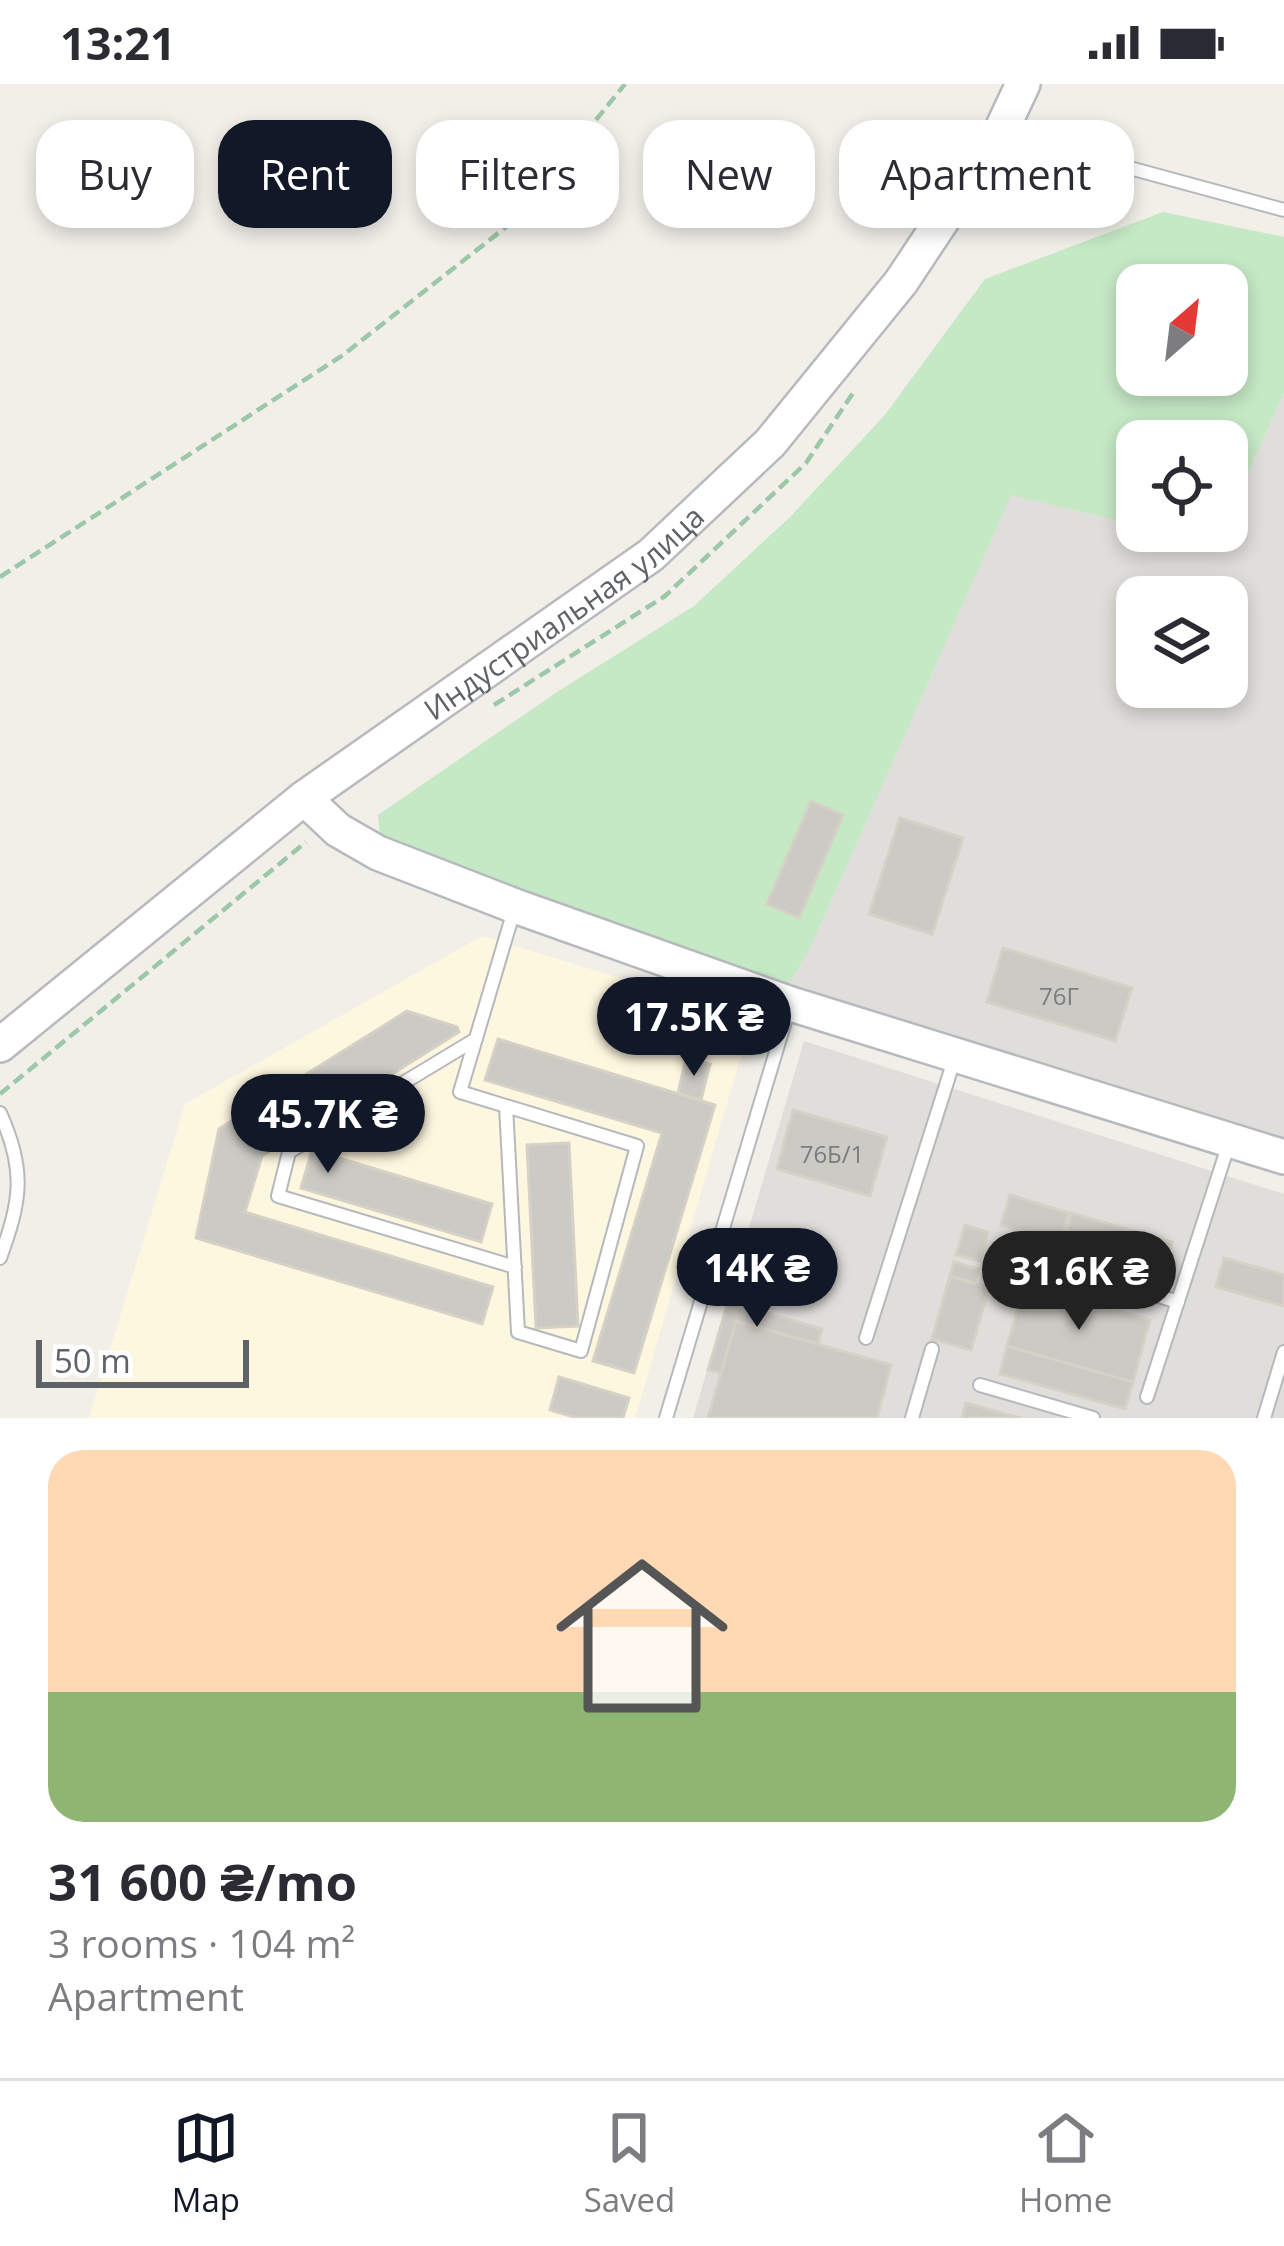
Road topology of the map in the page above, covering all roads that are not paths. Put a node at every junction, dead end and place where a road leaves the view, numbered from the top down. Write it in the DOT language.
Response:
graph roads {
  1 [pos="1023,84"];
  2 [pos="1006,120"];
  3 [pos="1134,169"];
  4 [pos="1284,210"];
  5 [pos="937,228"];
  6 [pos="304,798"];
  7 [pos="515,906"];
  8 [pos="791,1004"];
  9 [pos="476,1040"];
  10 [pos="0,1045"];
  11 [pos="956,1056"];
  12 [pos="506,1106"];
  13 [pos="0,1113"];
  14 [pos="1231,1139"];
  15 [pos="1284,1157"];
  16 [pos="0,1258"];
  17 [pos="515,1267"];
  18 [pos="1073,1269"];
  19 [pos="1178,1303"];
  20 [pos="866,1338"];
  21 [pos="932,1349"];
  22 [pos="1284,1352"];
  23 [pos="980,1385"];
  24 [pos="1148,1397"];
  25 [pos="667,1418"];
  26 [pos="912,1418"];
  27 [pos="1093,1418"];
  28 [pos="1264,1418"];
  1 -- 2 [label="main road, Индустриальная улица"];
  3 -- 4 [label="lane"];
  5 -- 6 [label="main road, Индустриальная улица"];
  6 -- 7 [label="main road"];
  6 -- 10 [label="main road, Индустриальная улица"];
  7 -- 8 [label="main road"];
  7 -- 9 [label="lane"];
  8 -- 11 [label="main road"];
  8 -- 25 [label="lane"];
  9 -- 12 [label="lane"];
  9 -- 17 [label="lane"];
  11 -- 14 [label="main road"];
  11 -- 20 [label="lane"];
  12 -- 17 [label="lane"];
  12 -- 17 [label="lane"];
  13 -- 16 [label="lane"];
  14 -- 15 [label="main road"];
  14 -- 19 [label="lane"];
  18 -- 19 [label="lane"];
  19 -- 24 [label="lane"];
  21 -- 26 [label="lane"];
  22 -- 28 [label="lane"];
  23 -- 27 [label="lane"];
}
